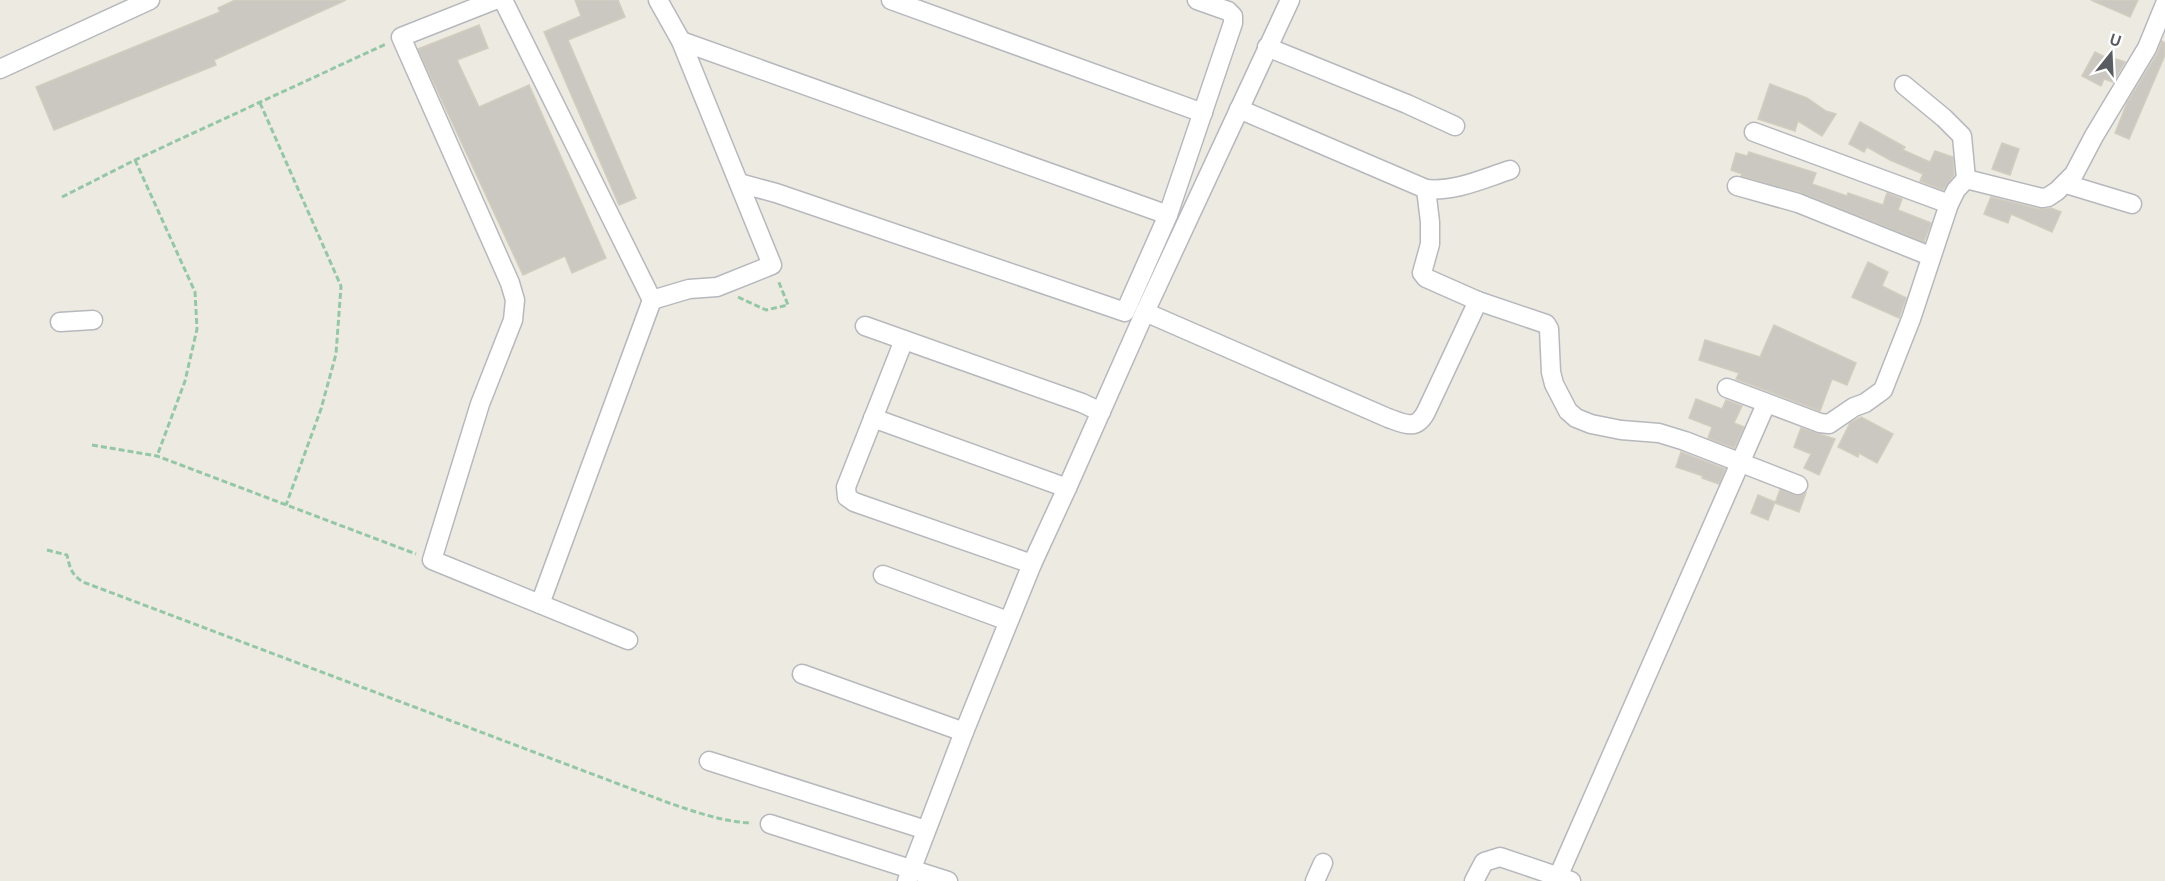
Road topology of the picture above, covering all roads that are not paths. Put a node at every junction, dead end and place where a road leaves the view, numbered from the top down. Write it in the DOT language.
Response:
graph roads {
  1 [pos="150,0"];
  2 [pos="495,0"];
  3 [pos="503,0"];
  4 [pos="658,0"];
  5 [pos="891,0"];
  6 [pos="1197,0"];
  7 [pos="1290,0"];
  8 [pos="2165,4"];
  9 [pos="681,41"];
  10 [pos="1267,47"];
  11 [pos="0,69"];
  12 [pos="1904,85"];
  13 [pos="1239,109"];
  14 [pos="1203,113"];
  15 [pos="1455,126"];
  16 [pos="1754,132"];
  17 [pos="1510,170"];
  18 [pos="1966,179"];
  19 [pos="739,183"];
  20 [pos="2066,184"];
  21 [pos="1737,186"];
  22 [pos="1426,189"];
  23 [pos="1949,204"];
  24 [pos="2132,204"];
  25 [pos="1168,215"];
  26 [pos="1930,256"];
  27 [pos="652,300"];
  28 [pos="1478,301"];
  29 [pos="1145,312"];
  30 [pos="93,320"];
  31 [pos="60,322"];
  32 [pos="866,326"];
  33 [pos="904,340"];
  34 [pos="1727,388"];
  35 [pos="1766,404"];
  36 [pos="1101,412"];
  37 [pos="873,418"];
  38 [pos="1739,462"];
  39 [pos="1798,485"];
  40 [pos="1067,488"];
  41 [pos="1032,564"];
  42 [pos="883,575"];
  43 [pos="540,604"];
  44 [pos="1008,621"];
  45 [pos="628,640"];
  46 [pos="802,674"];
  47 [pos="964,732"];
  48 [pos="710,761"];
  49 [pos="770,824"];
  50 [pos="926,831"];
  51 [pos="1323,863"];
  52 [pos="908,875"];
  53 [pos="1565,879"];
  54 [pos="948,881"];
  55 [pos="1315,881"];
  56 [pos="1474,881"];
  1 -- 11 [label="street"];
  2 -- 43 [label="street"];
  3 -- 27 [label="street"];
  4 -- 9 [label="street"];
  5 -- 14 [label="street"];
  6 -- 14 [label="street"];
  7 -- 10 [label="street"];
  8 -- 20 [label="street"];
  9 -- 19 [label="street"];
  9 -- 25 [label="street"];
  10 -- 13 [label="street"];
  10 -- 15 [label="street"];
  12 -- 18 [label="street"];
  13 -- 22 [label="street"];
  13 -- 29 [label="street"];
  14 -- 25 [label="street"];
  16 -- 23 [label="street"];
  17 -- 22 [label="street"];
  18 -- 20 [label="street"];
  18 -- 23 [label="street"];
  19 -- 25 [label="street"];
  19 -- 27 [label="street"];
  20 -- 24 [label="street"];
  21 -- 26 [label="street"];
  22 -- 28 [label="street"];
  23 -- 26 [label="street"];
  26 -- 35 [label="street"];
  27 -- 43 [label="street"];
  28 -- 29 [label="street"];
  28 -- 38 [label="street"];
  29 -- 36 [label="street"];
  30 -- 31 [label="street"];
  32 -- 33 [label="street"];
  33 -- 36 [label="street"];
  33 -- 37 [label="street"];
  34 -- 35 [label="street"];
  35 -- 38 [label="street"];
  36 -- 40 [label="street"];
  37 -- 40 [label="street"];
  37 -- 41 [label="street"];
  38 -- 39 [label="street"];
  38 -- 53 [label="street"];
  40 -- 41 [label="street"];
  41 -- 44 [label="street"];
  42 -- 44 [label="street"];
  43 -- 45 [label="street"];
  44 -- 47 [label="street"];
  46 -- 47 [label="street"];
  47 -- 50 [label="street"];
  48 -- 50 [label="street"];
  49 -- 52 [label="street"];
  50 -- 52 [label="street"];
  51 -- 55 [label="street"];
  52 -- 54 [label="street"];
  53 -- 56 [label="street"];
}
